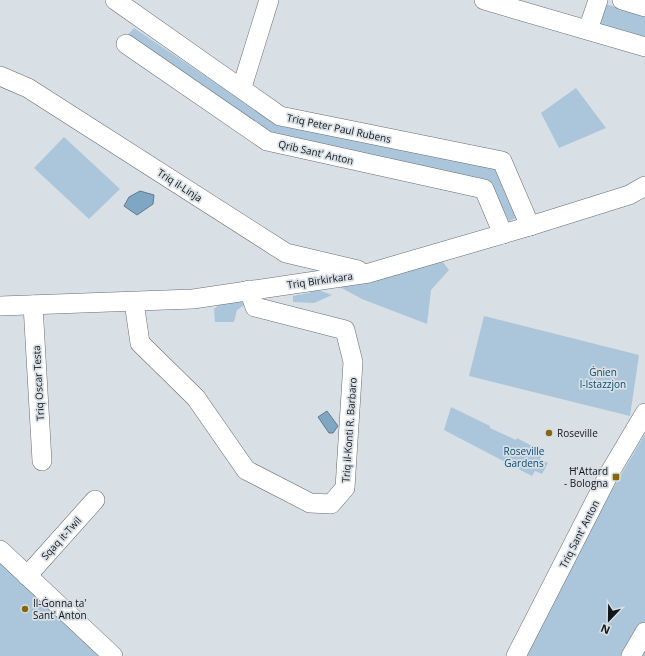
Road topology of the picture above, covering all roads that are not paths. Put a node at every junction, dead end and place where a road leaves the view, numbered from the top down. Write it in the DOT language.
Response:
graph roads {
  1 [pos="115,0"];
  2 [pos="270,0"];
  3 [pos="484,0"];
  4 [pos="598,0"];
  5 [pos="622,0"];
  6 [pos="645,7"];
  7 [pos="588,30"];
  8 [pos="126,44"];
  9 [pos="645,47"];
  10 [pos="0,76"];
  11 [pos="242,88"];
  12 [pos="640,192"];
  13 [pos="530,226"];
  14 [pos="503,234"];
  15 [pos="369,273"];
  16 [pos="249,290"];
  17 [pos="0,298"];
  18 [pos="134,302"];
  19 [pos="33,305"];
  20 [pos="0,306"];
  21 [pos="645,413"];
  22 [pos="42,461"];
  23 [pos="95,500"];
  24 [pos="0,550"];
  25 [pos="27,576"];
  26 [pos="645,632"];
  27 [pos="113,656"];
  28 [pos="516,656"];
  29 [pos="631,656"];
  1 -- 11 [label="street, Triq Peter Paul Rubens"];
  2 -- 11 [label="street"];
  3 -- 7 [label="street"];
  4 -- 7 [label="street"];
  5 -- 6 [label="street"];
  7 -- 9 [label="street"];
  8 -- 14 [label="street, Qrib Sant' Anton"];
  10 -- 15 [label="street, Triq il-Linja"];
  11 -- 13 [label="street, Triq Peter Paul Rubens"];
  12 -- 13 [label="street, Triq Birkirkara"];
  13 -- 14 [label="street, Triq Birkirkara"];
  14 -- 15 [label="street, Triq Birkirkara"];
  15 -- 16 [label="street, Triq Birkirkara"];
  16 -- 18 [label="street, Triq Birkirkara"];
  16 -- 18 [label="street, Triq il-Konti R. Barbaro"];
  17 -- 20 [label="street"];
  18 -- 19 [label="street, Triq Birkirkara"];
  19 -- 20 [label="street, Triq Birkirkara"];
  19 -- 22 [label="street, Triq Oscar Testa"];
  21 -- 28 [label="street, Triq Sant' Anton"];
  23 -- 25 [label="street, Sqaq it-Twil"];
  24 -- 25 [label="street"];
  25 -- 27 [label="street"];
  26 -- 29 [label="street"];
}
